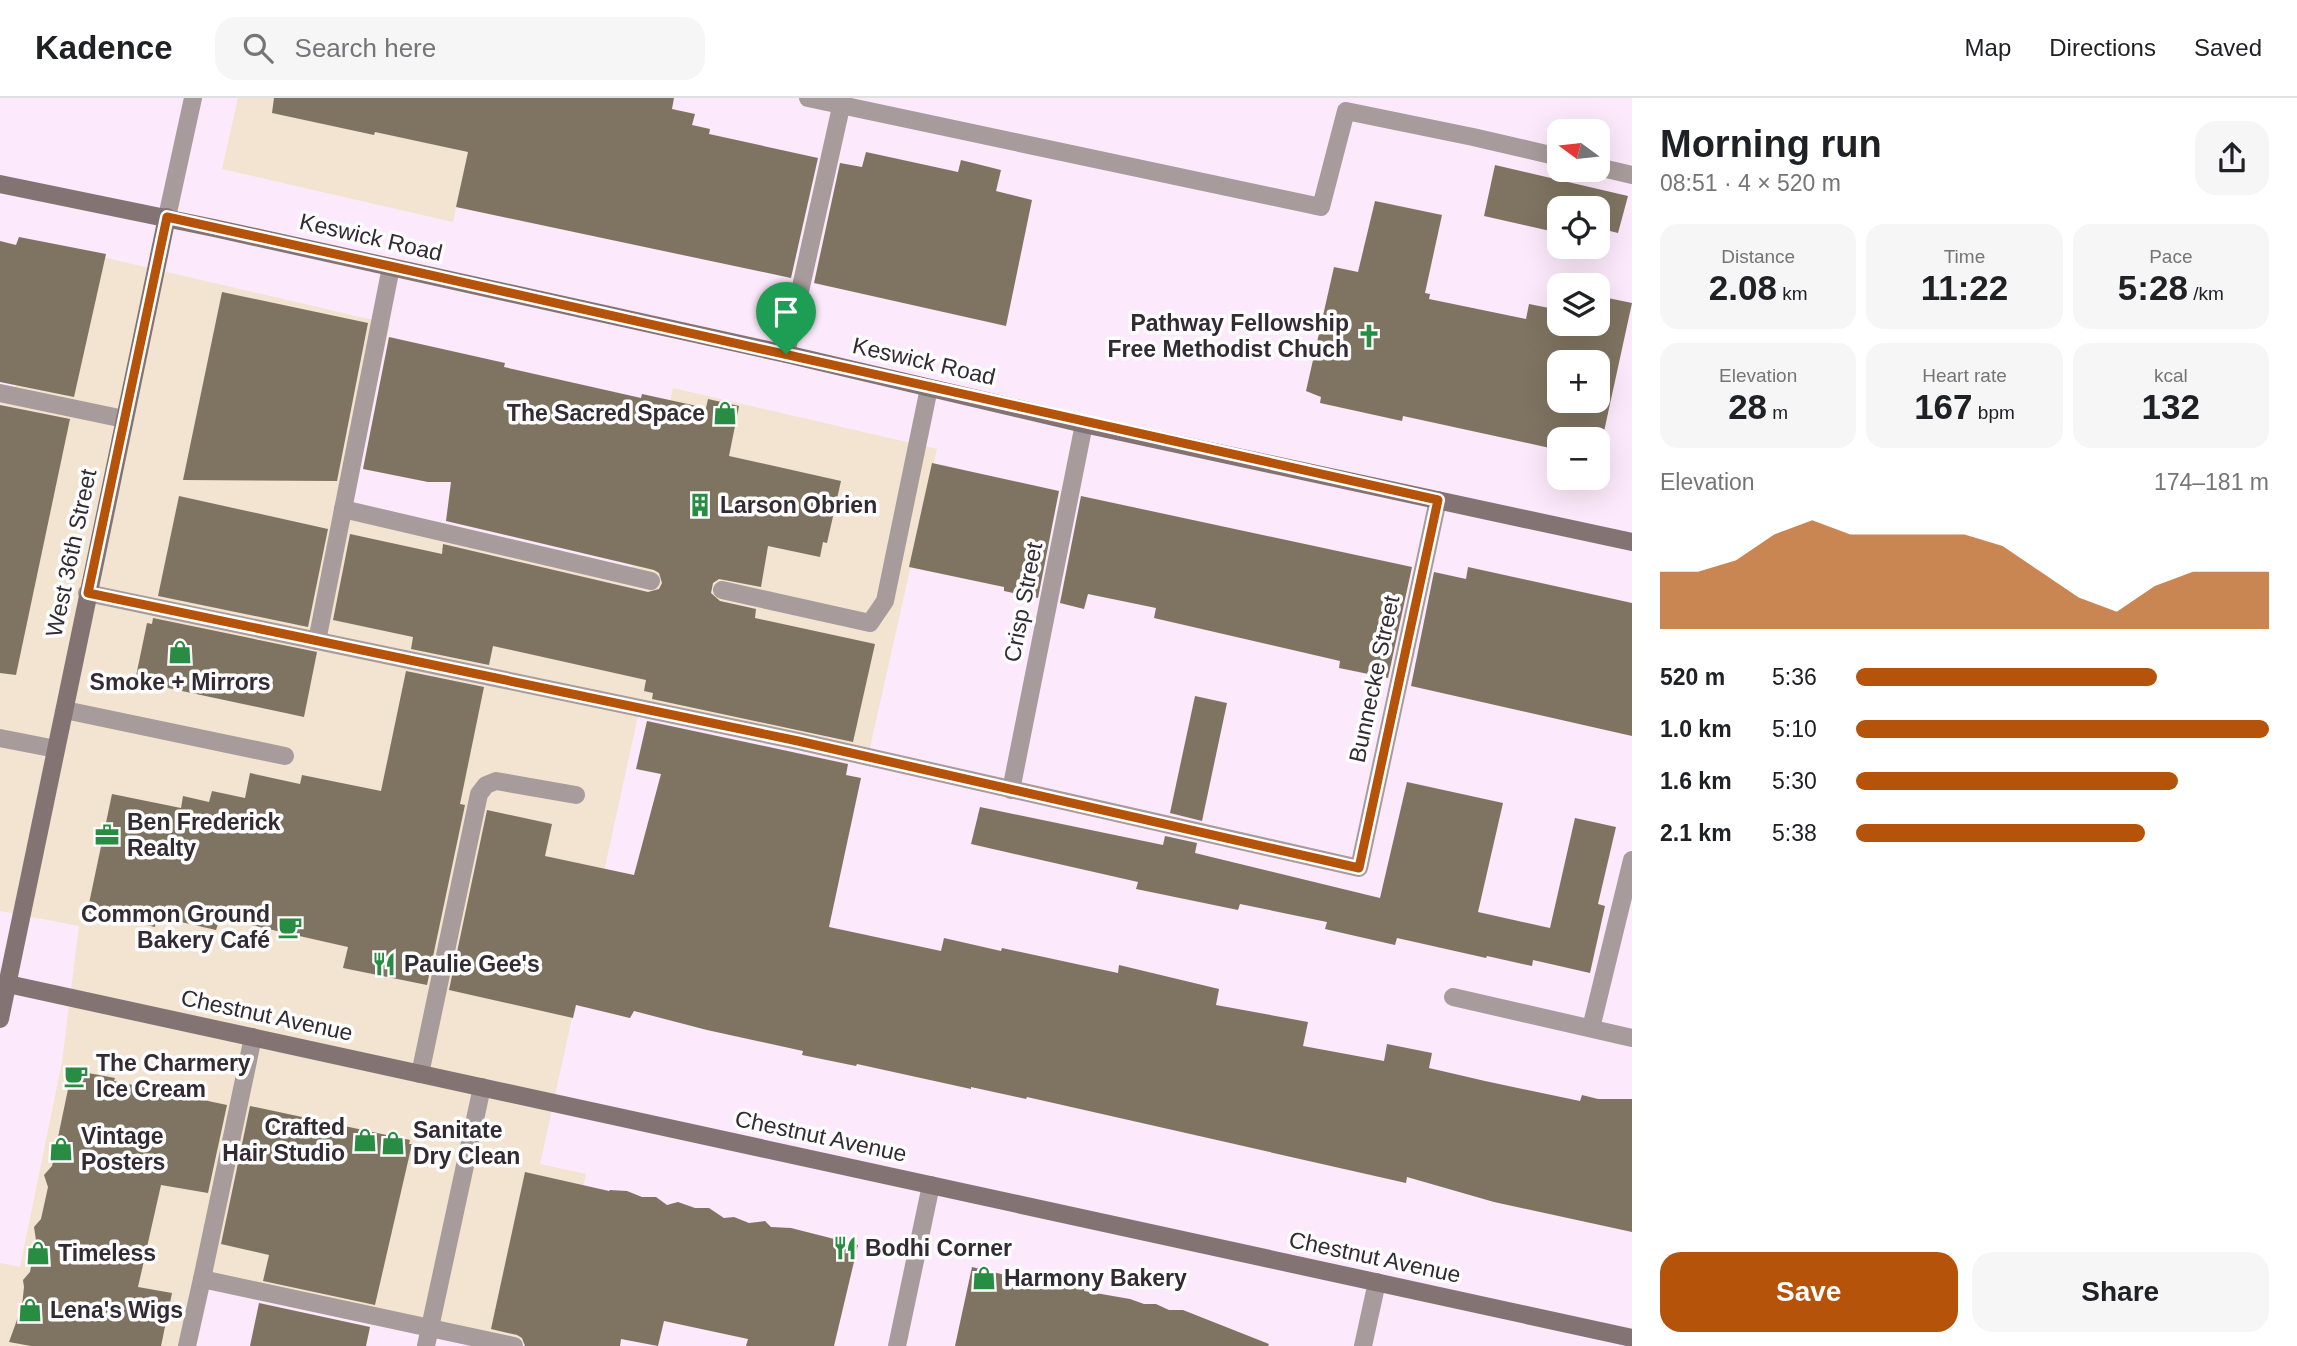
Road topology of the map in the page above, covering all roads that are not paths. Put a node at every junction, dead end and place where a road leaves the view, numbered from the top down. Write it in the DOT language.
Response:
graph roads {
  1 [pos="193,98"];
  2 [pos="807,98"];
  3 [pos="842,102"];
  4 [pos="1347,105"];
  5 [pos="1547,154"];
  6 [pos="1610,170"];
  7 [pos="1632,175"];
  8 [pos="0,184"];
  9 [pos="167,217"];
  10 [pos="391,267"];
  11 [pos="786,354"];
  12 [pos="929,388"];
  13 [pos="0,393"];
  14 [pos="124,419"];
  15 [pos="1084,424"];
  16 [pos="1438,500"];
  17 [pos="343,509"];
  18 [pos="1632,542"];
  19 [pos="651,581"];
  20 [pos="722,590"];
  21 [pos="88,593"];
  22 [pos="317,641"];
  23 [pos="65,710"];
  24 [pos="0,738"];
  25 [pos="56,749"];
  26 [pos="285,756"];
  27 [pos="1011,790"];
  28 [pos="576,795"];
  29 [pos="1632,860"];
  30 [pos="4,983"];
  31 [pos="1453,997"];
  32 [pos="0,1018"];
  33 [pos="1591,1028"];
  34 [pos="253,1037"];
  35 [pos="1632,1038"];
  36 [pos="419,1073"];
  37 [pos="482,1087"];
  38 [pos="931,1185"];
  39 [pos="202,1279"];
  40 [pos="1377,1282"];
  41 [pos="429,1328"];
  42 [pos="1632,1338"];
  43 [pos="187,1346"];
  44 [pos="425,1346"];
  45 [pos="514,1346"];
  46 [pos="897,1346"];
  47 [pos="1363,1346"];
  1 -- 9 [label="street, West 36th Street"];
  2 -- 3 [label="street"];
  3 -- 4 [label="street"];
  3 -- 11 [label="street"];
  4 -- 5 [label="street"];
  6 -- 7 [label="street"];
  8 -- 9 [label="street, Keswick Road"];
  9 -- 10 [label="street, Keswick Road"];
  9 -- 14 [label="street, West 36th Street"];
  10 -- 11 [label="street, Keswick Road"];
  10 -- 17 [label="street"];
  11 -- 12 [label="street, Keswick Road"];
  12 -- 15 [label="street, Keswick Road"];
  12 -- 20 [label="street"];
  13 -- 14 [label="street"];
  14 -- 21 [label="street, West 36th Street"];
  15 -- 16 [label="street, Keswick Road"];
  15 -- 27 [label="street, Crisp Street"];
  16 -- 18 [label="street, Keswick Road"];
  16 -- 27 [label="street, Bunnecke Street"];
  17 -- 19 [label="street"];
  17 -- 22 [label="street"];
  21 -- 22 [label="street"];
  21 -- 23 [label="street, West 36th Street"];
  22 -- 27 [label="street"];
  23 -- 25 [label="street, West 36th Street"];
  23 -- 26 [label="street"];
  24 -- 25 [label="street"];
  25 -- 30 [label="street, West 36th Street"];
  28 -- 36 [label="street"];
  29 -- 33 [label="street"];
  30 -- 32 [label="street, West 36th Street"];
  30 -- 34 [label="street, Chestnut Avenue"];
  31 -- 33 [label="street"];
  33 -- 35 [label="street"];
  34 -- 36 [label="street, Chestnut Avenue"];
  34 -- 39 [label="street"];
  36 -- 37 [label="street, Chestnut Avenue"];
  37 -- 38 [label="street, Chestnut Avenue"];
  37 -- 41 [label="street"];
  38 -- 40 [label="street, Chestnut Avenue"];
  38 -- 46 [label="street"];
  39 -- 41 [label="street"];
  39 -- 43 [label="street"];
  40 -- 42 [label="street, Chestnut Avenue"];
  40 -- 47 [label="street"];
  41 -- 44 [label="street"];
  41 -- 45 [label="street"];
}
